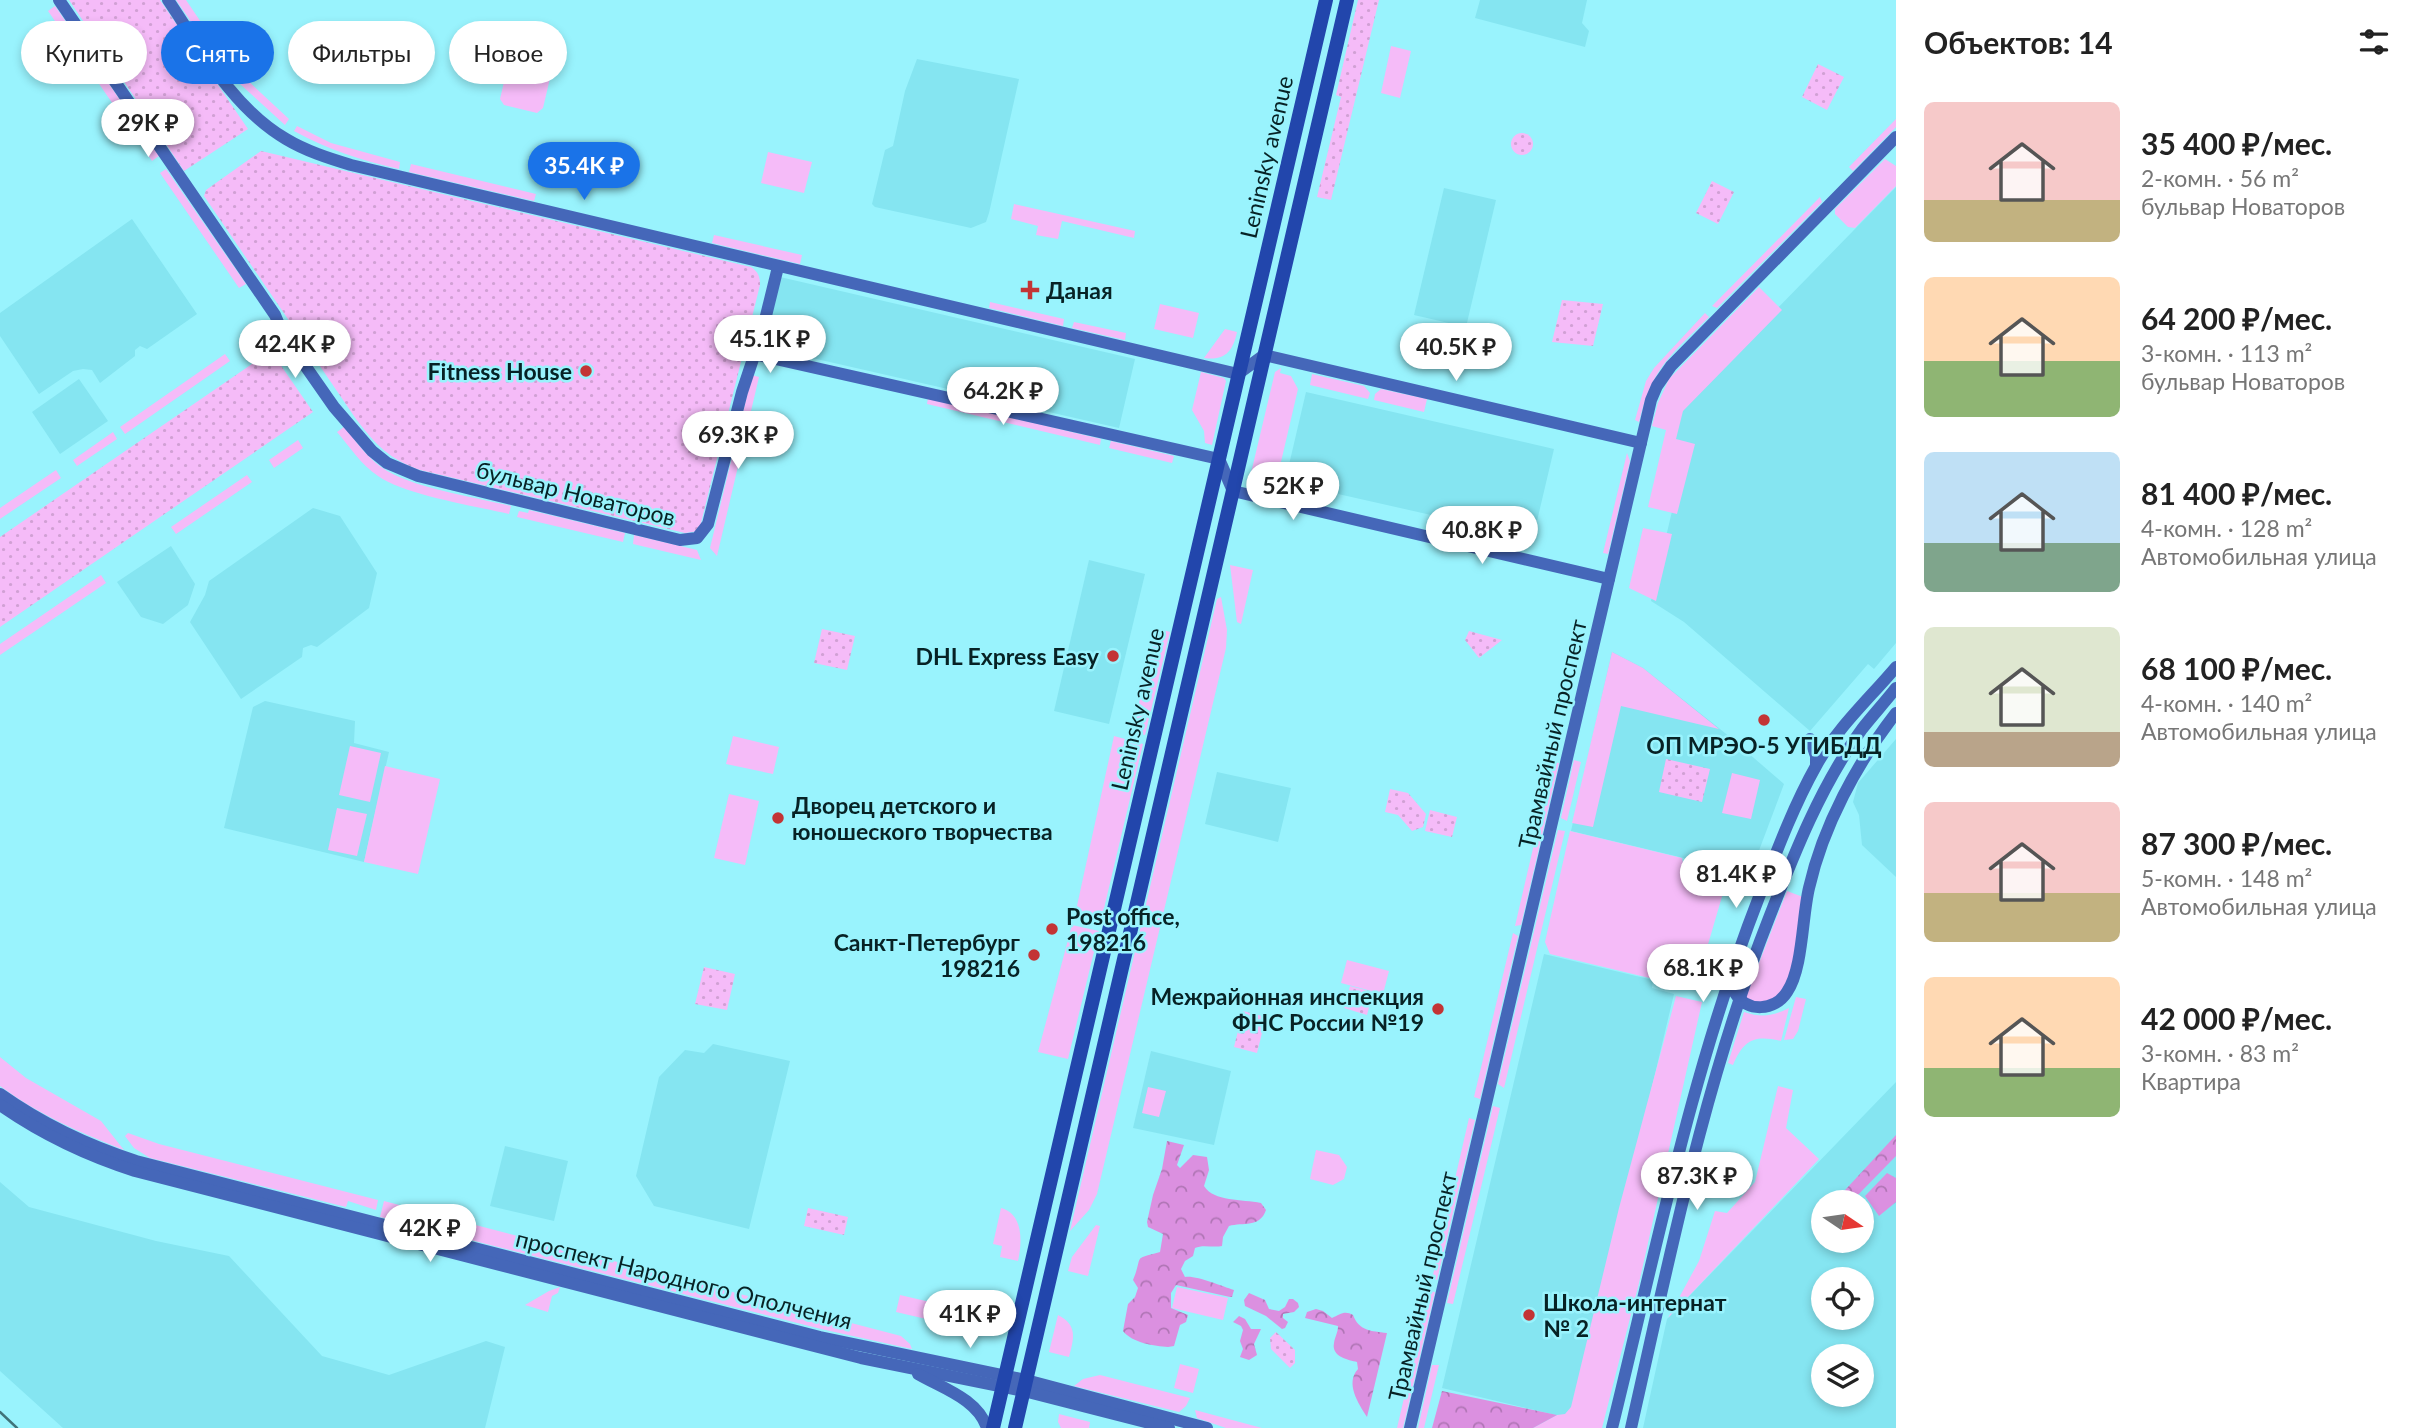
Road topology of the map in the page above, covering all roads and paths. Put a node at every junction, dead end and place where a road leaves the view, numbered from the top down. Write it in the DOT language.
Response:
graph roads {
  1 [pos="59,0"];
  2 [pos="167,0"];
  3 [pos="1326,0"];
  4 [pos="1347,0"];
  5 [pos="1896,137"];
  6 [pos="778,267"];
  7 [pos="754,354"];
  8 [pos="1264,355"];
  9 [pos="1238,374"];
  10 [pos="1259,379"];
  11 [pos="1641,443"];
  12 [pos="1219,459"];
  13 [pos="1239,464"];
  14 [pos="1233,491"];
  15 [pos="1609,579"];
  16 [pos="1896,667"];
  17 [pos="1896,688"];
  18 [pos="1896,713"];
  19 [pos="1811,738"];
  20 [pos="1815,766"];
  21 [pos="1735,958"];
  22 [pos="0,1094"];
  23 [pos="0,1105"];
  24 [pos="912,1370"];
  25 [pos="1003,1381"];
  26 [pos="1025,1385"];
  27 [pos="987,1428"];
  28 [pos="993,1428"];
  29 [pos="1015,1428"];
  30 [pos="1169,1428"];
  31 [pos="1207,1428"];
  32 [pos="1410,1428"];
  33 [pos="1612,1428"];
  34 [pos="1631,1428"];
  1 -- 7 [label="street, бульвар Новаторов"];
  2 -- 6 [label="street"];
  3 -- 9 [label="main road, Leninsky avenue"];
  4 -- 8 [label="main road, Leninsky avenue"];
  5 -- 11 [label="street, Трамвайный проспект"];
  6 -- 7 [label="street"];
  6 -- 9 [label="street"];
  7 -- 12 [label="street"];
  8 -- 9 [label="street"];
  8 -- 10 [label="main road, Leninsky avenue"];
  8 -- 11 [label="street"];
  9 -- 10 [label="main road"];
  9 -- 12 [label="main road, Leninsky avenue"];
  10 -- 13 [label="main road, Leninsky avenue"];
  11 -- 15 [label="street, Трамвайный проспект"];
  12 -- 13 [label="main road"];
  12 -- 14 [label="street"];
  12 -- 25 [label="main road, Leninsky avenue"];
  13 -- 14 [label="main road, Leninsky avenue"];
  14 -- 15 [label="street"];
  14 -- 26 [label="main road, Leninsky avenue"];
  15 -- 32 [label="street, Трамвайный проспект"];
  16 -- 20 [label="street"];
  17 -- 34 [label="street"];
  18 -- 21 [label="street"];
  19 -- 20 [label="street"];
  20 -- 21 [label="street"];
  21 -- 33 [label="street"];
  22 -- 25 [label="street, проспект Народного Ополчения"];
  23 -- 24 [label="street, проспект Народного Ополчения"];
  24 -- 25 [label="street, проспект Народного Ополчения"];
  24 -- 27 [label="street"];
  25 -- 26 [label="street, проспект Народного Ополчения"];
  25 -- 28 [label="main road, Leninsky avenue"];
  26 -- 29 [label="main road, Leninsky avenue"];
  26 -- 30 [label="street, проспект Народного Ополчения"];
  26 -- 31 [label="street, проспект Народного Ополчения"];
}
